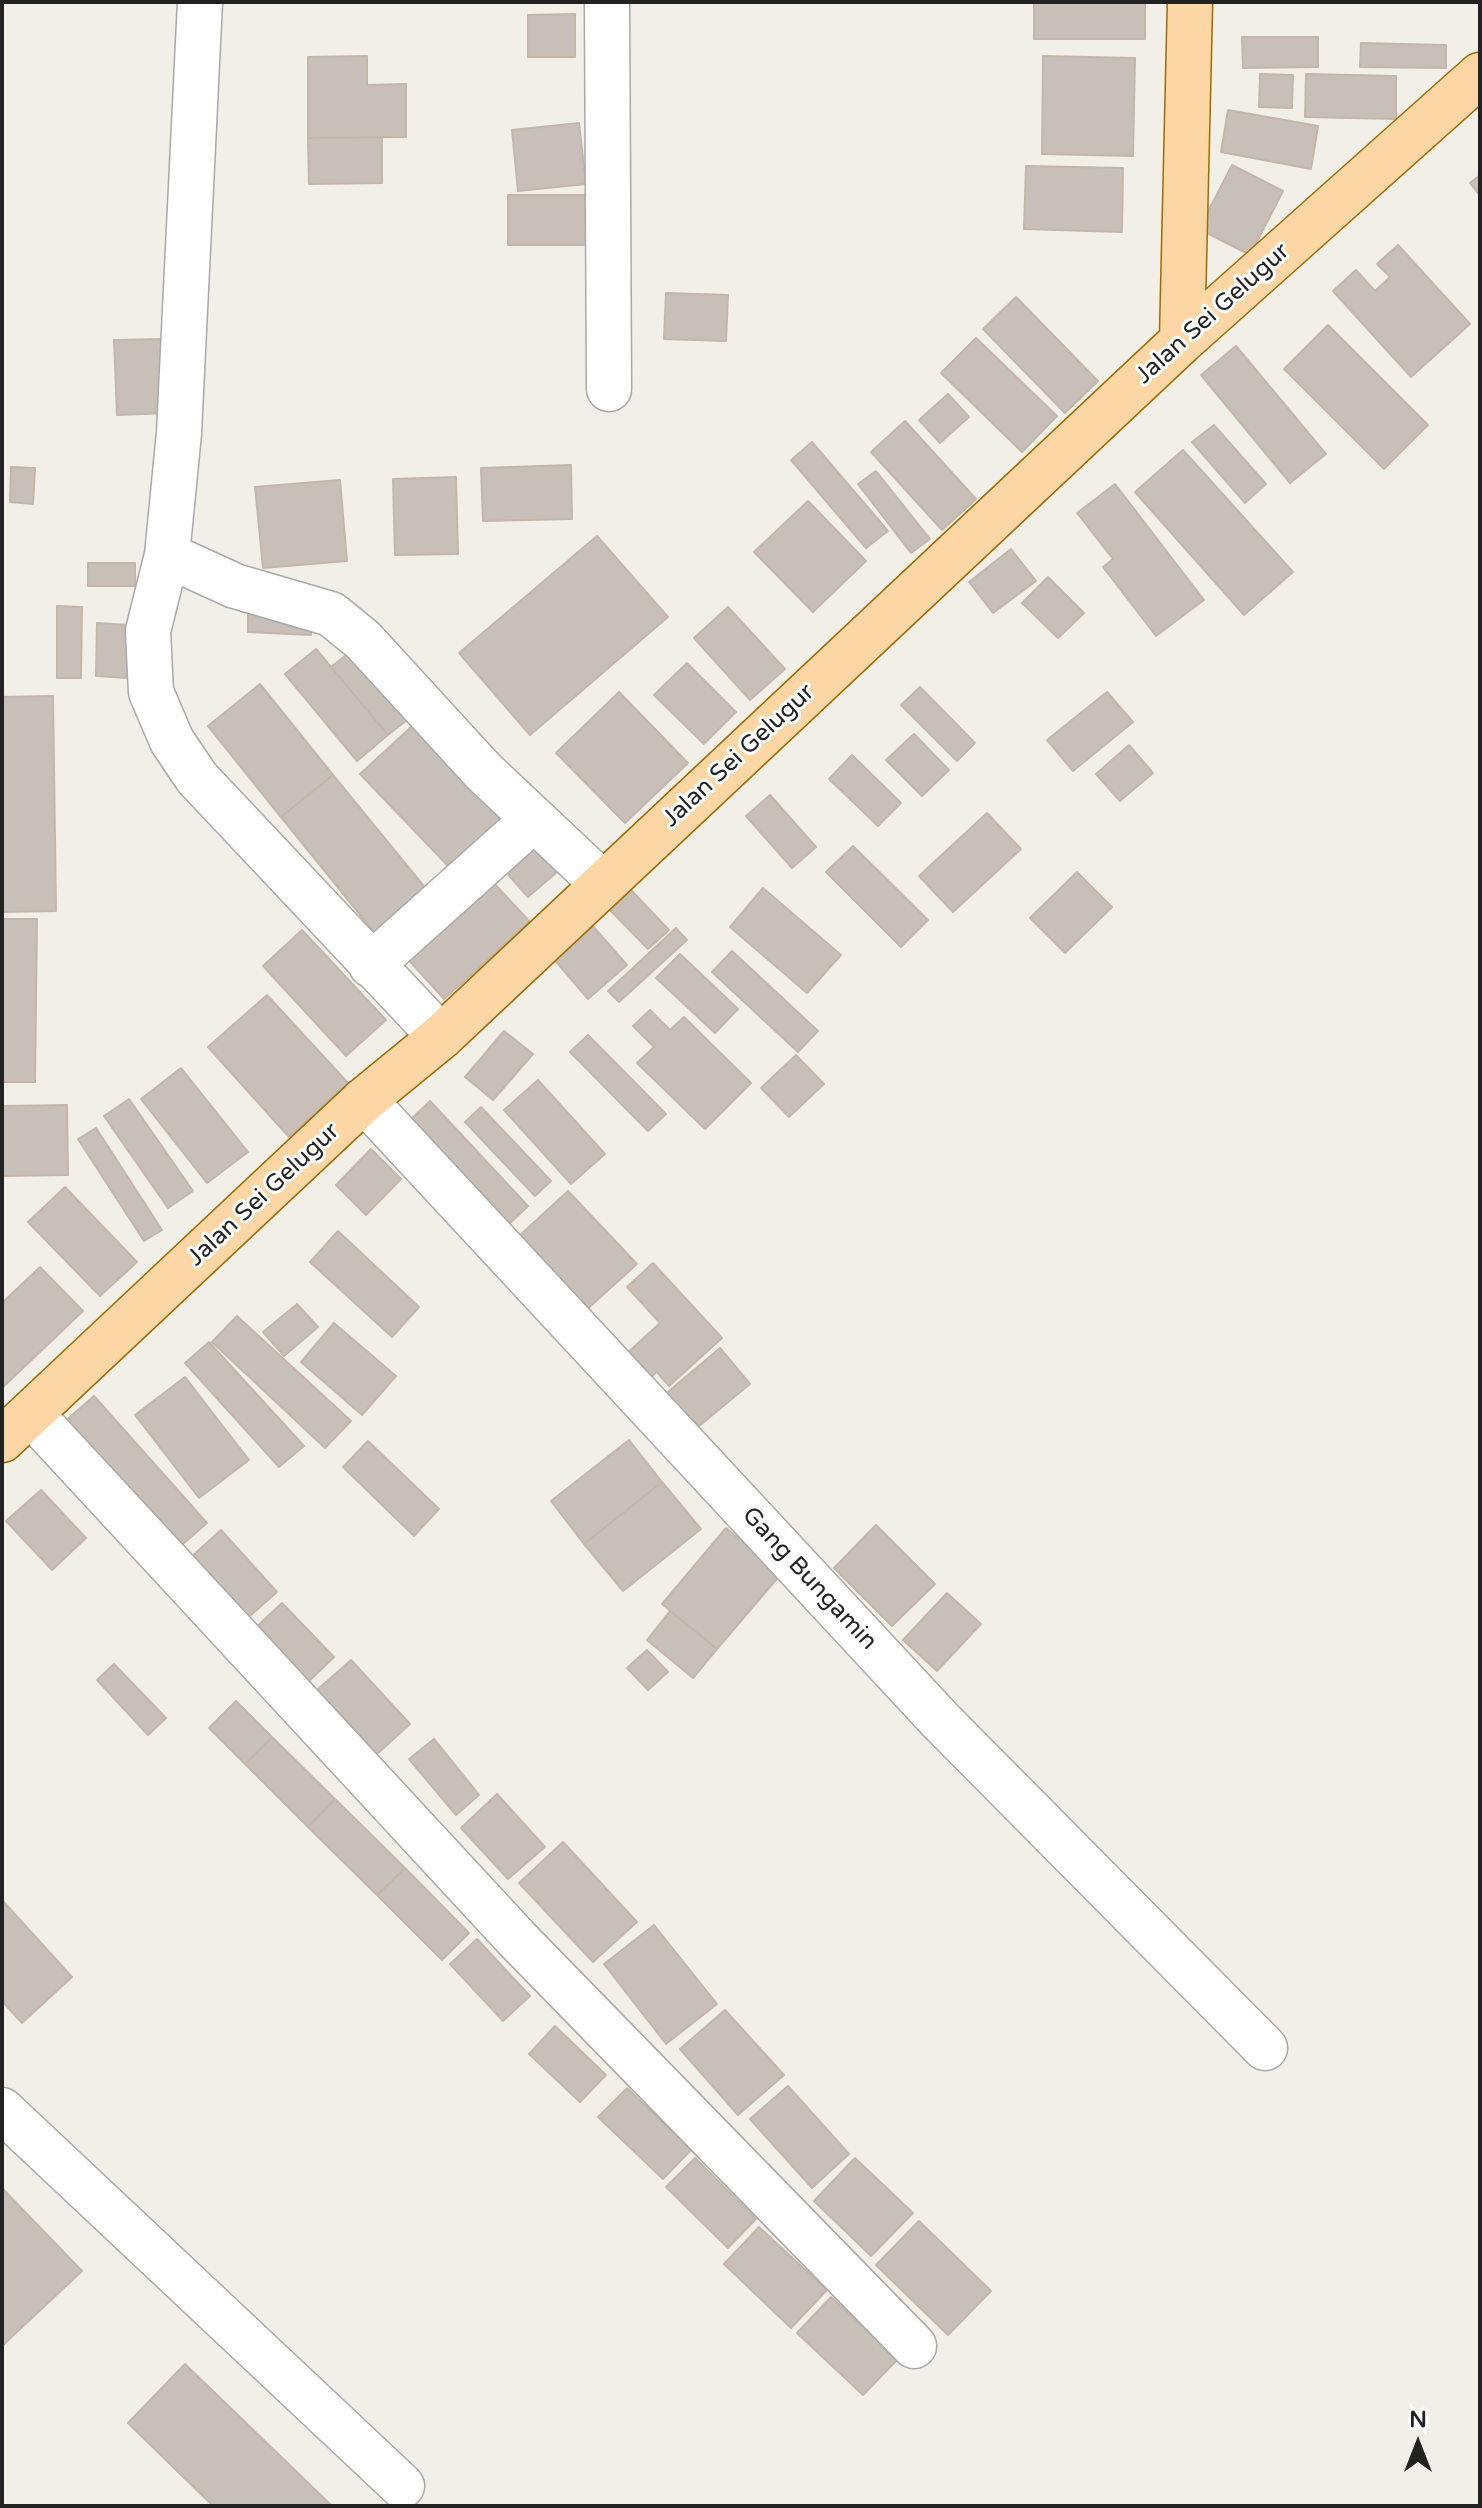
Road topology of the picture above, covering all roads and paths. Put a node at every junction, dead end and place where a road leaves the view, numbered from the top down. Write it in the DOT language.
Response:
graph roads {
  1 [pos="200,2"];
  2 [pos="607,2"];
  3 [pos="1190,2"];
  4 [pos="1480,75"];
  5 [pos="1182,341"];
  6 [pos="609,389"];
  7 [pos="167,555"];
  8 [pos="534,819"];
  9 [pos="603,884"];
  10 [pos="371,965"];
  11 [pos="441,1037"];
  12 [pos="364,1100"];
  13 [pos="17,1428"];
  14 [pos="1265,2048"];
  15 [pos="2,2110"];
  16 [pos="914,2346"];
  17 [pos="402,2486"];
  1 -- 7 [label="street"];
  2 -- 6 [label="street"];
  3 -- 5 [label="main road"];
  4 -- 5 [label="main road, Jalan Sei Gelugur"];
  5 -- 9 [label="main road, Jalan Sei Gelugur"];
  7 -- 8 [label="street"];
  7 -- 10 [label="street"];
  8 -- 9 [label="street"];
  8 -- 10 [label="street"];
  9 -- 11 [label="main road, Jalan Sei Gelugur"];
  10 -- 11 [label="street"];
  11 -- 12 [label="main road, Jalan Sei Gelugur"];
  12 -- 13 [label="main road, Jalan Sei Gelugur"];
  12 -- 14 [label="street, Gang Bungamin"];
  13 -- 16 [label="street"];
  15 -- 17 [label="street"];
}
